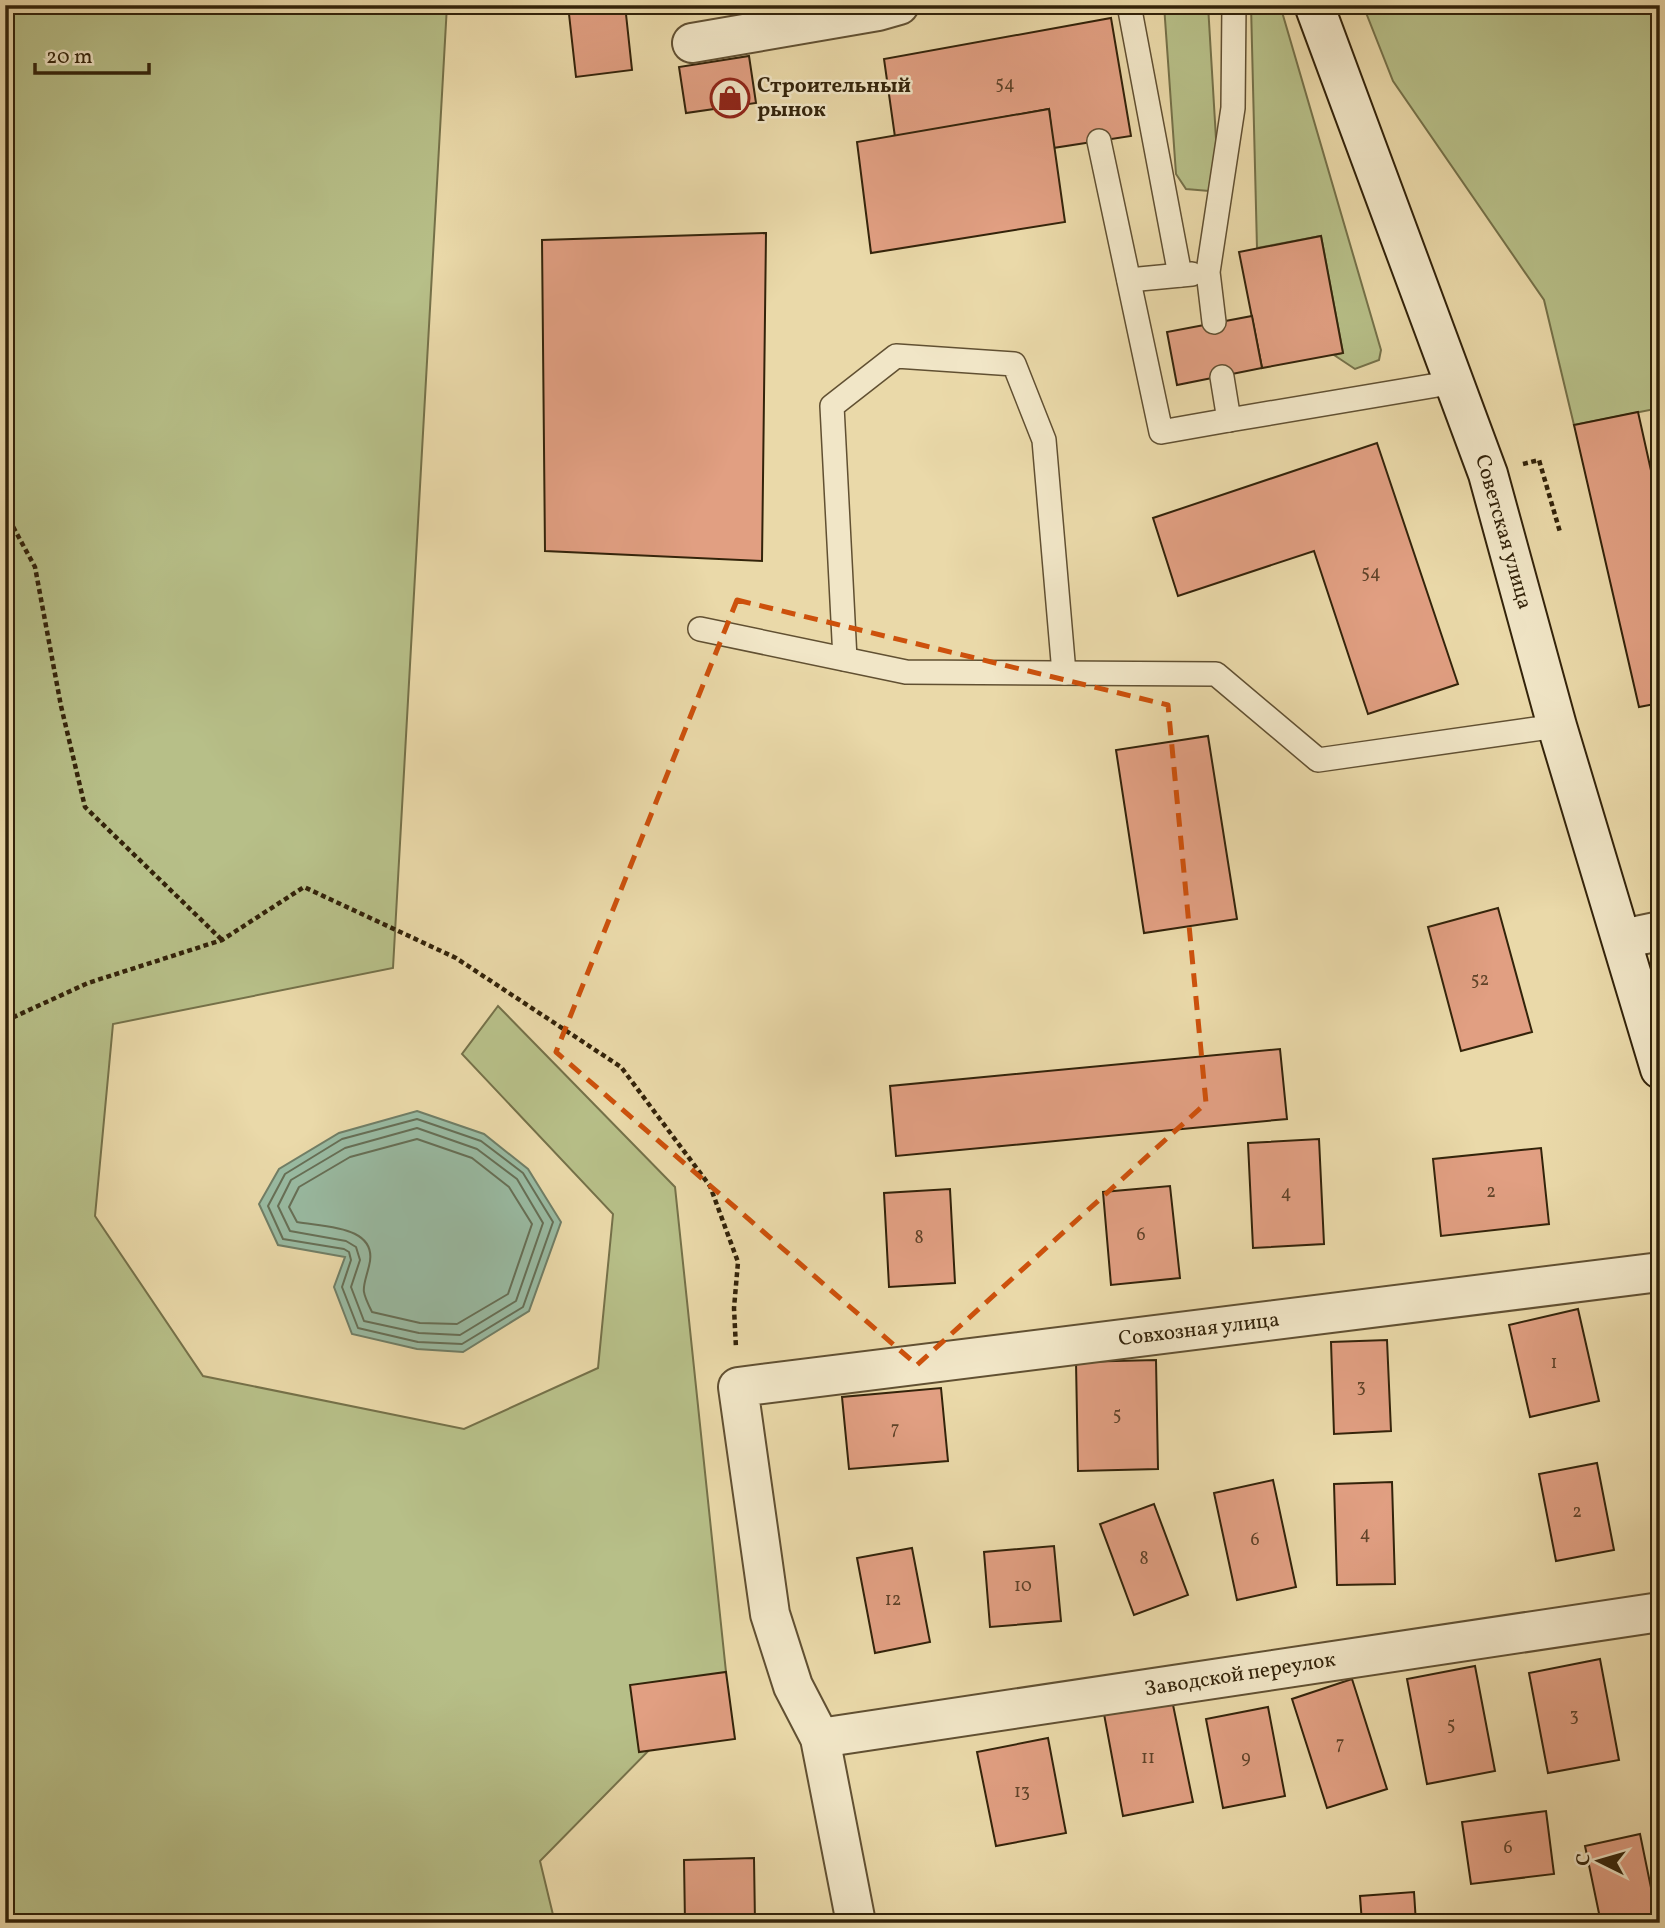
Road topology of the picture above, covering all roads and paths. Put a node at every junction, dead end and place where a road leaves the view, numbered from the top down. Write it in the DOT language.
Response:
graph roads {
  1 [pos="899,5"];
  2 [pos="1129,5"];
  3 [pos="1234,5"];
  4 [pos="1314,5"];
  5 [pos="692,43"];
  6 [pos="1099,141"];
  7 [pos="1208,272"];
  8 [pos="1180,275"];
  9 [pos="1129,280"];
  10 [pos="1214,322"];
  11 [pos="1222,377"];
  12 [pos="1455,382"];
  13 [pos="1229,420"];
  14 [pos="5,512"];
  15 [pos="700,628"];
  16 [pos="845,659"];
  17 [pos="1064,673"];
  18 [pos="1557,726"];
  19 [pos="1660,930"];
  20 [pos="1622,939"];
  21 [pos="222,940"];
  22 [pos="5,1021"];
  23 [pos="1660,1069"];
  24 [pos="1660,1272"];
  25 [pos="738,1387"];
  26 [pos="1660,1612"];
  27 [pos="820,1738"];
  28 [pos="856,1923"];
  1 -- 5 [label="street"];
  2 -- 8 [label="lane"];
  3 -- 7 [label="lane"];
  4 -- 12 [label="street, Советская улица"];
  6 -- 9 [label="lane"];
  7 -- 8 [label="lane"];
  7 -- 10 [label="lane"];
  8 -- 9 [label="lane"];
  9 -- 13 [label="lane"];
  11 -- 13 [label="lane"];
  12 -- 13 [label="lane"];
  12 -- 18 [label="street, Советская улица"];
  14 -- 21 [label="path"];
  15 -- 16 [label="lane"];
  16 -- 17 [label="lane"];
  16 -- 17 [label="lane"];
  17 -- 18 [label="lane"];
  18 -- 20 [label="street, Советская улица"];
  19 -- 20 [label="street"];
  20 -- 23 [label="street, Советская улица"];
  21 -- 22 [label="path"];
  21 -- 25 [label="path"];
  24 -- 25 [label="street, Совхозная улица"];
  25 -- 27 [label="street"];
  26 -- 27 [label="street, Заводской переулок"];
  27 -- 28 [label="street"];
}
